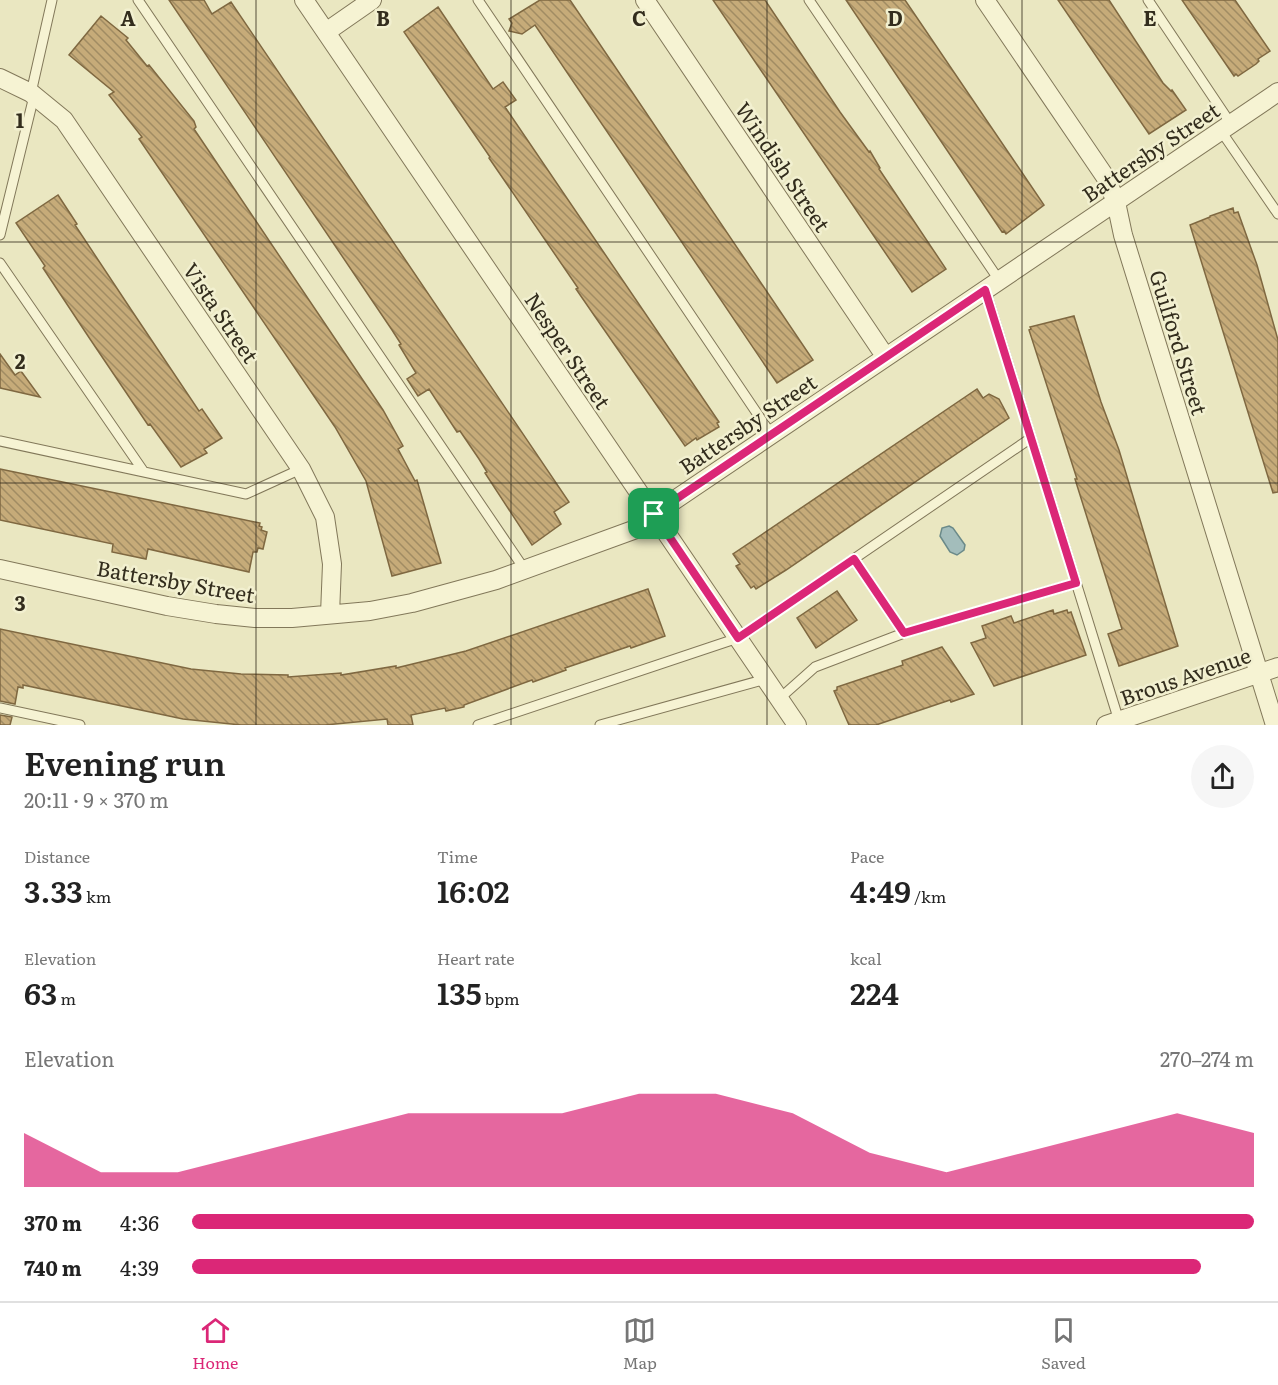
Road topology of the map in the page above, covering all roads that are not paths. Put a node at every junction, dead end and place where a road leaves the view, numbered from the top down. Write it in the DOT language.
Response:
graph roads {
  1 [pos="52,0"];
  2 [pos="138,0"];
  3 [pos="304,0"];
  4 [pos="372,0"];
  5 [pos="478,0"];
  6 [pos="645,0"];
  7 [pos="809,0"];
  8 [pos="985,0"];
  9 [pos="1148,0"];
  10 [pos="326,32"];
  11 [pos="0,78"];
  12 [pos="1278,92"];
  13 [pos="32,94"];
  14 [pos="1226,127"];
  15 [pos="1116,202"];
  16 [pos="1278,214"];
  17 [pos="0,236"];
  18 [pos="0,263"];
  19 [pos="992,285"];
  20 [pos="885,356"];
  21 [pos="771,434"];
  22 [pos="1031,438"];
  23 [pos="0,441"];
  24 [pos="301,469"];
  25 [pos="144,472"];
  26 [pos="654,514"];
  27 [pos="854,559"];
  28 [pos="0,569"];
  29 [pos="525,570"];
  30 [pos="1076,583"];
  31 [pos="330,614"];
  32 [pos="904,633"];
  33 [pos="738,638"];
  34 [pos="1278,667"];
  35 [pos="1259,674"];
  36 [pos="766,679"];
  37 [pos="779,699"];
  38 [pos="0,708"];
  39 [pos="1113,723"];
  40 [pos="80,725"];
  41 [pos="478,725"];
  42 [pos="600,725"];
  43 [pos="797,725"];
  44 [pos="1275,725"];
  1 -- 13 [label="lane"];
  2 -- 29 [label="lane"];
  3 -- 10 [label="street, Nesper Street"];
  4 -- 10 [label="street"];
  5 -- 21 [label="lane"];
  6 -- 20 [label="street, Windish Street"];
  7 -- 19 [label="lane"];
  8 -- 15 [label="street, Guilford Street"];
  9 -- 14 [label="lane"];
  10 -- 26 [label="street, Nesper Street"];
  11 -- 13 [label="street, Vista Street"];
  12 -- 14 [label="street, Battersby Street"];
  13 -- 17 [label="lane"];
  13 -- 24 [label="street, Vista Street"];
  14 -- 15 [label="street, Battersby Street"];
  14 -- 16 [label="lane"];
  15 -- 19 [label="street, Battersby Street"];
  15 -- 35 [label="street, Guilford Street"];
  18 -- 25 [label="lane"];
  19 -- 20 [label="street, Battersby Street"];
  19 -- 22 [label="lane"];
  20 -- 21 [label="street, Battersby Street"];
  21 -- 26 [label="street, Battersby Street"];
  22 -- 27 [label="lane"];
  22 -- 30 [label="lane"];
  23 -- 25 [label="lane"];
  24 -- 25 [label="lane"];
  24 -- 31 [label="street, Vista Street"];
  26 -- 29 [label="street, Battersby Street"];
  26 -- 33 [label="street, Nesper Street"];
  27 -- 32 [label="lane"];
  27 -- 33 [label="lane"];
  28 -- 31 [label="street, Battersby Street"];
  29 -- 31 [label="street, Battersby Street"];
  30 -- 32 [label="lane"];
  30 -- 39 [label="lane"];
  32 -- 37 [label="lane"];
  33 -- 36 [label="street, Nesper Street"];
  33 -- 41 [label="lane"];
  34 -- 35 [label="street, Brous Avenue"];
  35 -- 39 [label="street, Brous Avenue"];
  35 -- 44 [label="street, Guilford Street"];
  36 -- 37 [label="street, Nesper Street"];
  36 -- 42 [label="lane"];
  37 -- 43 [label="street, Nesper Street"];
  38 -- 40 [label="lane"];
}
